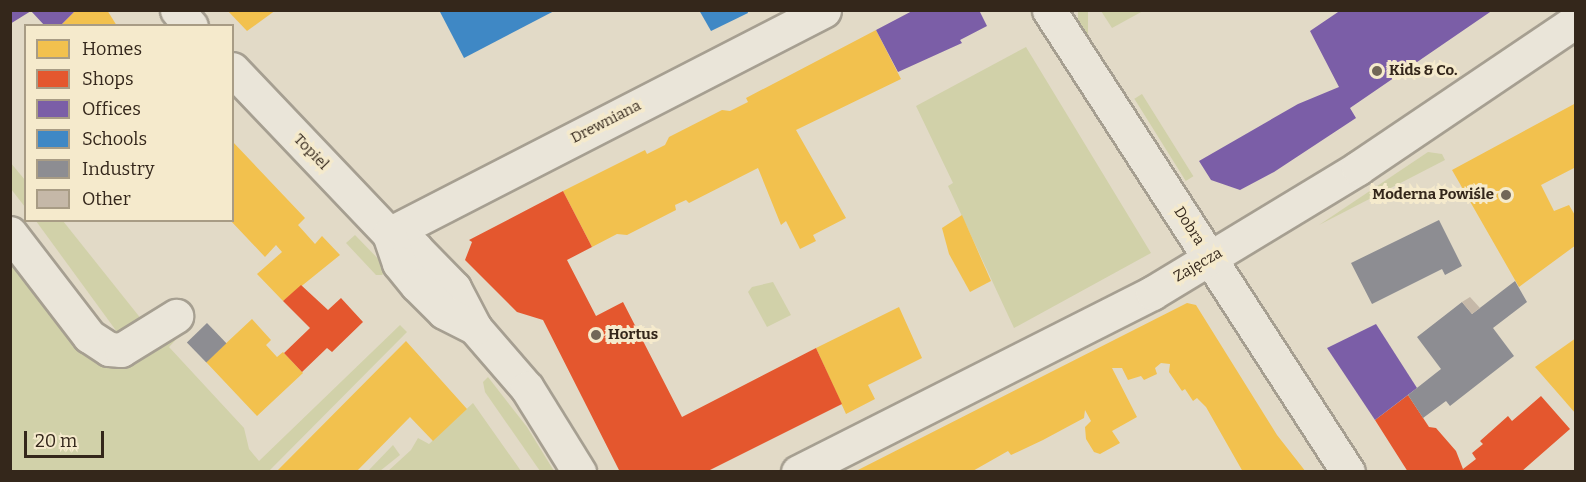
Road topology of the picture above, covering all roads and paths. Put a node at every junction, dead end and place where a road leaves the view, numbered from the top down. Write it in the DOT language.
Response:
graph roads {
  1 [pos="177,10"];
  2 [pos="824,10"];
  3 [pos="1049,10"];
  4 [pos="1575,21"];
  5 [pos="189,24"];
  6 [pos="234,71"];
  7 [pos="10,233"];
  8 [pos="389,234"];
  9 [pos="1210,258"];
  10 [pos="176,316"];
  11 [pos="579,471"];
  12 [pos="798,471"];
  13 [pos="1348,471"];
  1 -- 5 [label="street"];
  2 -- 8 [label="street, Drewniana"];
  3 -- 9 [label="street, Dobra"];
  4 -- 9 [label="street, Zajęcza"];
  6 -- 8 [label="street, Topiel"];
  7 -- 10 [label="street"];
  8 -- 11 [label="street, Topiel"];
  9 -- 12 [label="street, Zajęcza"];
  9 -- 13 [label="street, Dobra"];
}
